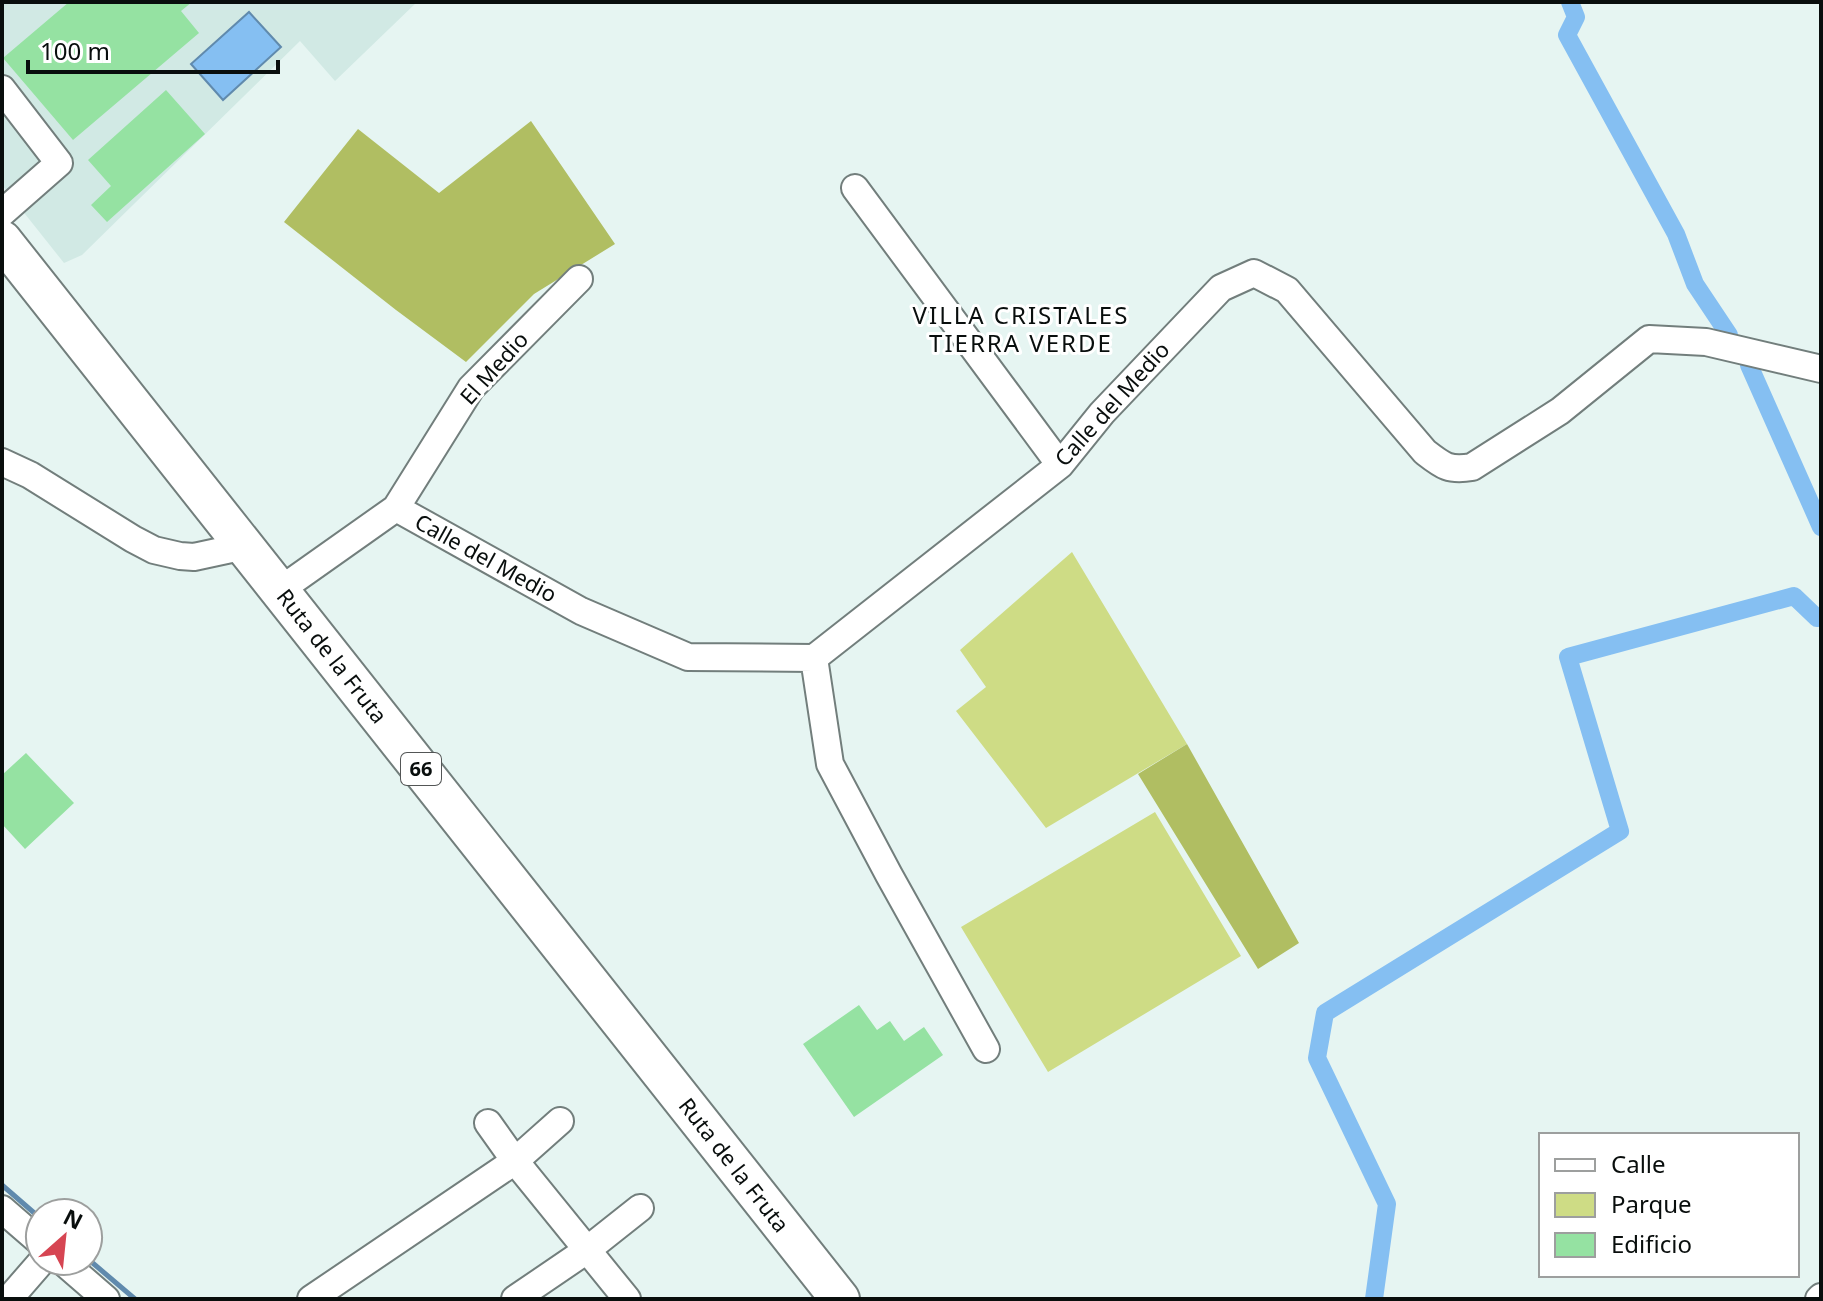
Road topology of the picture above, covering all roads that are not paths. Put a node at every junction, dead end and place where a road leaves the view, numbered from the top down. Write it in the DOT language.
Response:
graph roads {
  1 [pos="2,89"];
  2 [pos="855,188"];
  3 [pos="2,213"];
  4 [pos="2,240"];
  5 [pos="579,279"];
  6 [pos="1821,369"];
  7 [pos="2,462"];
  8 [pos="1060,465"];
  9 [pos="396,508"];
  10 [pos="245,546"];
  11 [pos="280,590"];
  12 [pos="814,658"];
  13 [pos="986,1049"];
  14 [pos="560,1121"];
  15 [pos="488,1123"];
  16 [pos="515,1161"];
  17 [pos="640,1208"];
  18 [pos="2,1209"];
  19 [pos="24,1228"];
  20 [pos="587,1250"];
  21 [pos="28,1277"];
  22 [pos="81,1277"];
  23 [pos="9,1299"];
  24 [pos="106,1299"];
  25 [pos="311,1299"];
  26 [pos="515,1299"];
  27 [pos="627,1299"];
  28 [pos="840,1299"];
  1 -- 3 [label="street"];
  2 -- 8 [label="street"];
  4 -- 10 [label="highway, Ruta de la Fruta / 66"];
  5 -- 9 [label="street, El Medio"];
  6 -- 8 [label="street, Calle del Medio"];
  7 -- 10 [label="street"];
  8 -- 12 [label="street, Calle del Medio"];
  9 -- 11 [label="street, Calle del Medio"];
  9 -- 12 [label="street, Calle del Medio"];
  10 -- 11 [label="highway, Ruta de la Fruta / 66"];
  11 -- 28 [label="highway, Ruta de la Fruta / 66"];
  12 -- 13 [label="street"];
  14 -- 16 [label="street"];
  15 -- 16 [label="street"];
  16 -- 20 [label="street"];
  16 -- 25 [label="street"];
  17 -- 20 [label="street"];
  18 -- 19 [label="street"];
  20 -- 26 [label="street"];
  20 -- 27 [label="street"];
  21 -- 23 [label="street"];
  22 -- 24 [label="street"];
}
